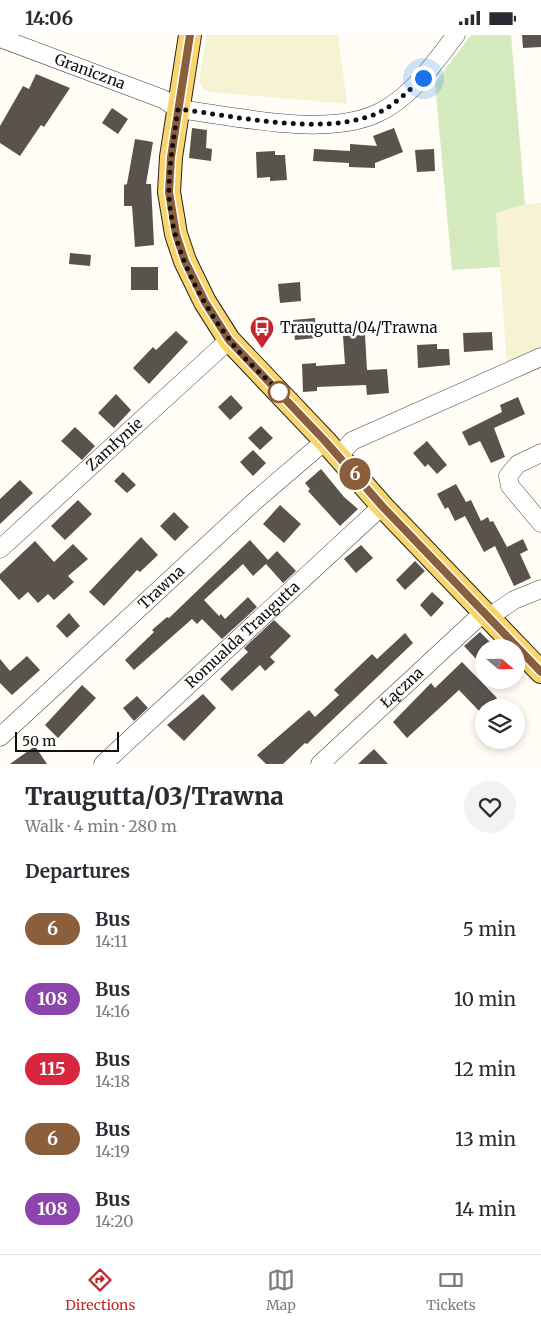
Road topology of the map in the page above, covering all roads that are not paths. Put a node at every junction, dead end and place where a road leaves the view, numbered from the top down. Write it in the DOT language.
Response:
graph roads {
  1 [pos="190,35"];
  2 [pos="456,35"];
  3 [pos="0,38"];
  4 [pos="178,109"];
  5 [pos="229,340"];
  6 [pos="541,357"];
  7 [pos="332,449"];
  8 [pos="541,453"];
  9 [pos="382,506"];
  10 [pos="541,523"];
  11 [pos="0,549"];
  12 [pos="541,589"];
  13 [pos="487,615"];
  14 [pos="541,672"];
  15 [pos="0,737"];
  16 [pos="104,764"];
  17 [pos="320,764"];
  1 -- 4 [label="main road"];
  2 -- 4 [label="street"];
  3 -- 4 [label="street, Graniczna"];
  4 -- 5 [label="main road"];
  5 -- 7 [label="main road"];
  5 -- 11 [label="street, Zamłynie"];
  6 -- 7 [label="street, Trawna"];
  7 -- 9 [label="main road"];
  7 -- 15 [label="street, Trawna"];
  8 -- 10 [label="street"];
  9 -- 13 [label="main road"];
  9 -- 16 [label="street, Romualda Traugutta"];
  12 -- 13 [label="street, Łączna"];
  13 -- 14 [label="main road"];
  13 -- 17 [label="street, Łączna"];
}
